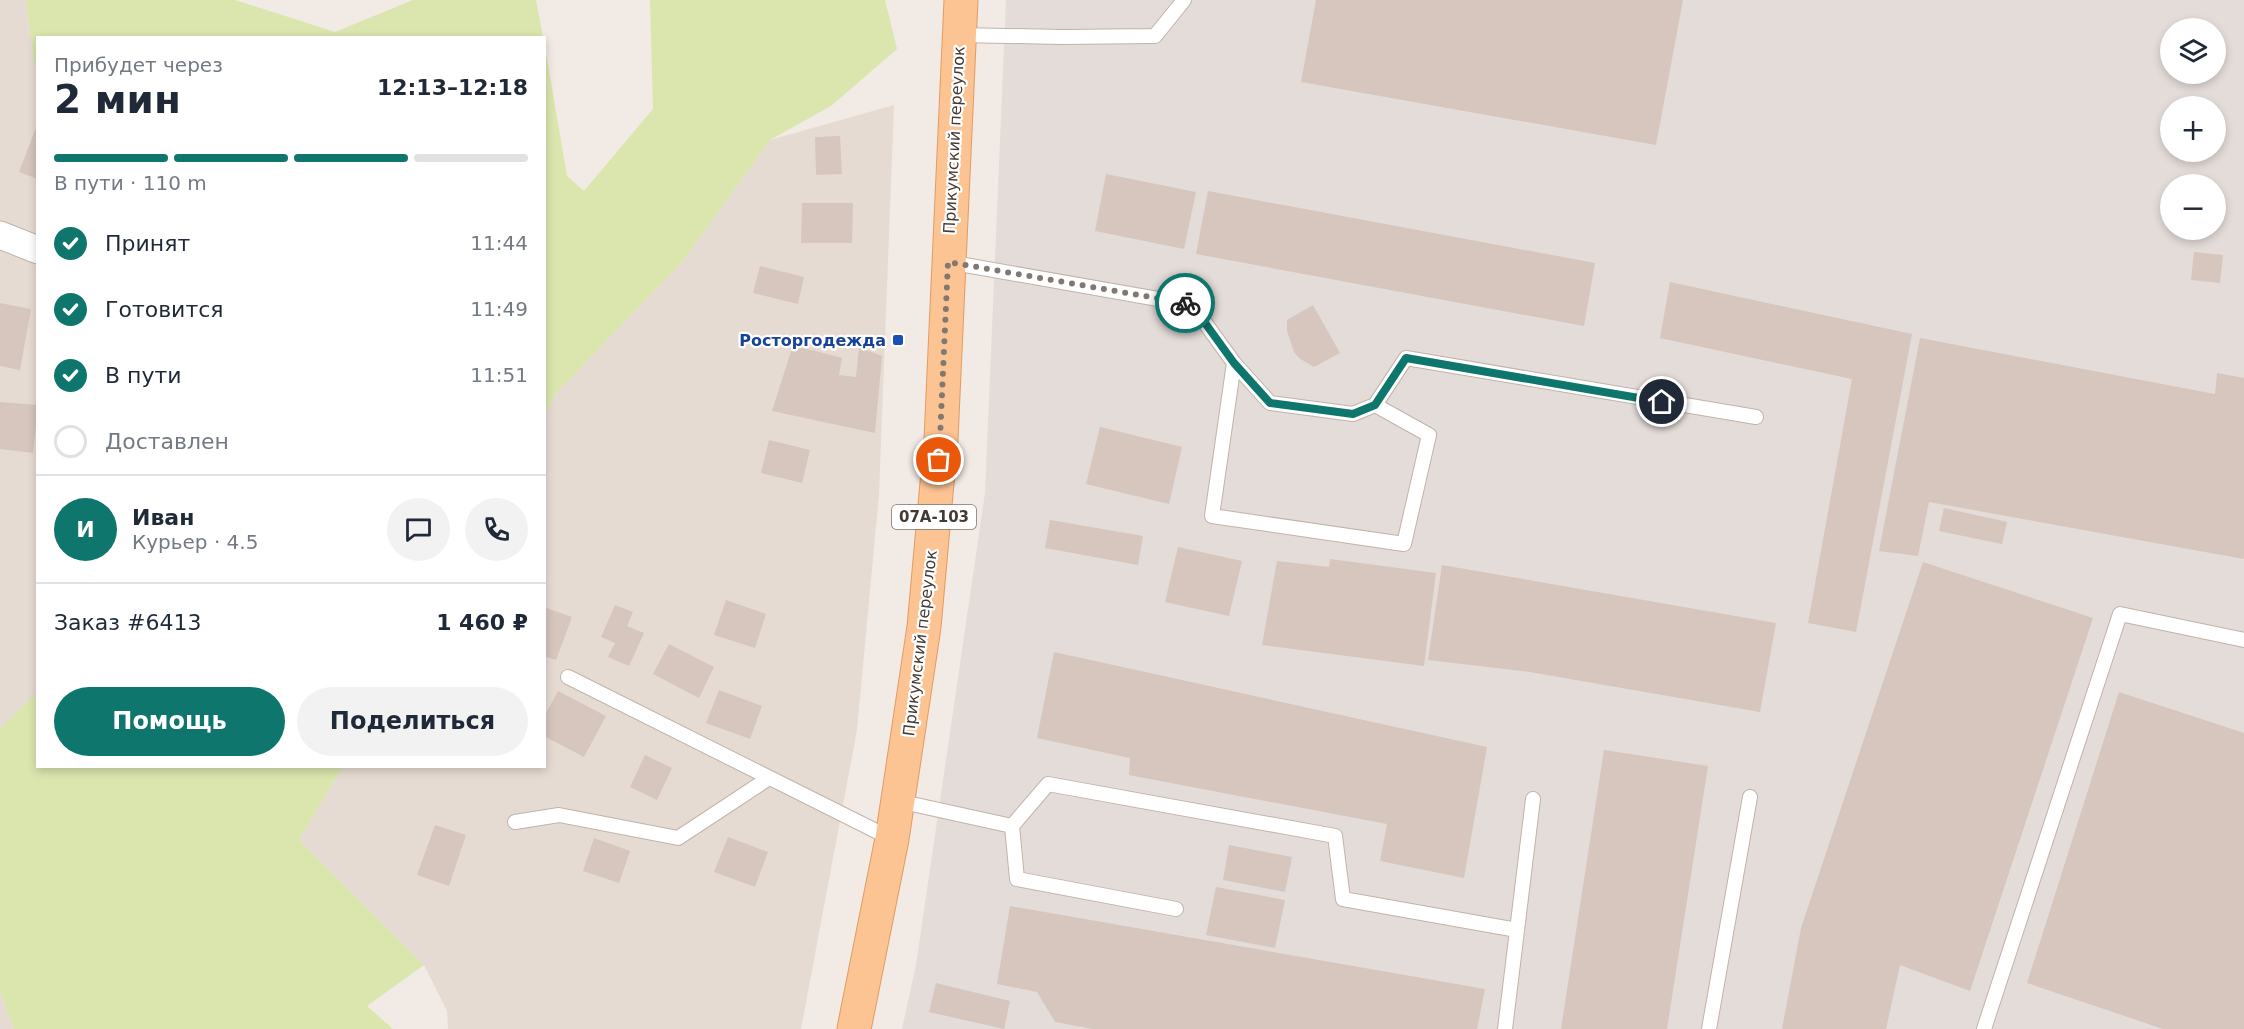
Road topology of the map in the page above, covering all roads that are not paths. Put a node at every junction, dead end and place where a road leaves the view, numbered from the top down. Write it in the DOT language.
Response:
graph roads {
  1 [pos="961,0"];
  2 [pos="1184,0"];
  3 [pos="960,35"];
  4 [pos="0,235"];
  5 [pos="36,249"];
  6 [pos="948,262"];
  7 [pos="1234,363"];
  8 [pos="1375,405"];
  9 [pos="1756,417"];
  10 [pos="2244,640"];
  11 [pos="568,677"];
  12 [pos="770,778"];
  13 [pos="1750,797"];
  14 [pos="1533,799"];
  15 [pos="898,801"];
  16 [pos="515,822"];
  17 [pos="1012,826"];
  18 [pos="891,839"];
  19 [pos="1176,909"];
  20 [pos="1517,930"];
  21 [pos="1988,1028"];
  22 [pos="854,1029"];
  23 [pos="1505,1029"];
  24 [pos="1708,1029"];
  1 -- 3 [label="main road, Прикумский переулок / 07А-103"];
  2 -- 3 [label="lane"];
  3 -- 6 [label="main road, Прикумский переулок / 07А-103"];
  4 -- 5 [label="street"];
  6 -- 7 [label="lane"];
  6 -- 15 [label="main road, Прикумский переулок / 07А-103"];
  7 -- 8 [label="lane"];
  7 -- 8 [label="lane"];
  8 -- 9 [label="lane"];
  10 -- 21 [label="lane"];
  11 -- 12 [label="lane"];
  12 -- 16 [label="lane"];
  12 -- 18 [label="lane"];
  13 -- 24 [label="lane"];
  14 -- 20 [label="lane"];
  15 -- 17 [label="lane"];
  15 -- 18 [label="main road, Прикумский переулок / 07А-103"];
  17 -- 19 [label="lane"];
  17 -- 20 [label="lane"];
  18 -- 22 [label="main road, Прикумский переулок / 07А-103"];
  20 -- 23 [label="lane"];
}
